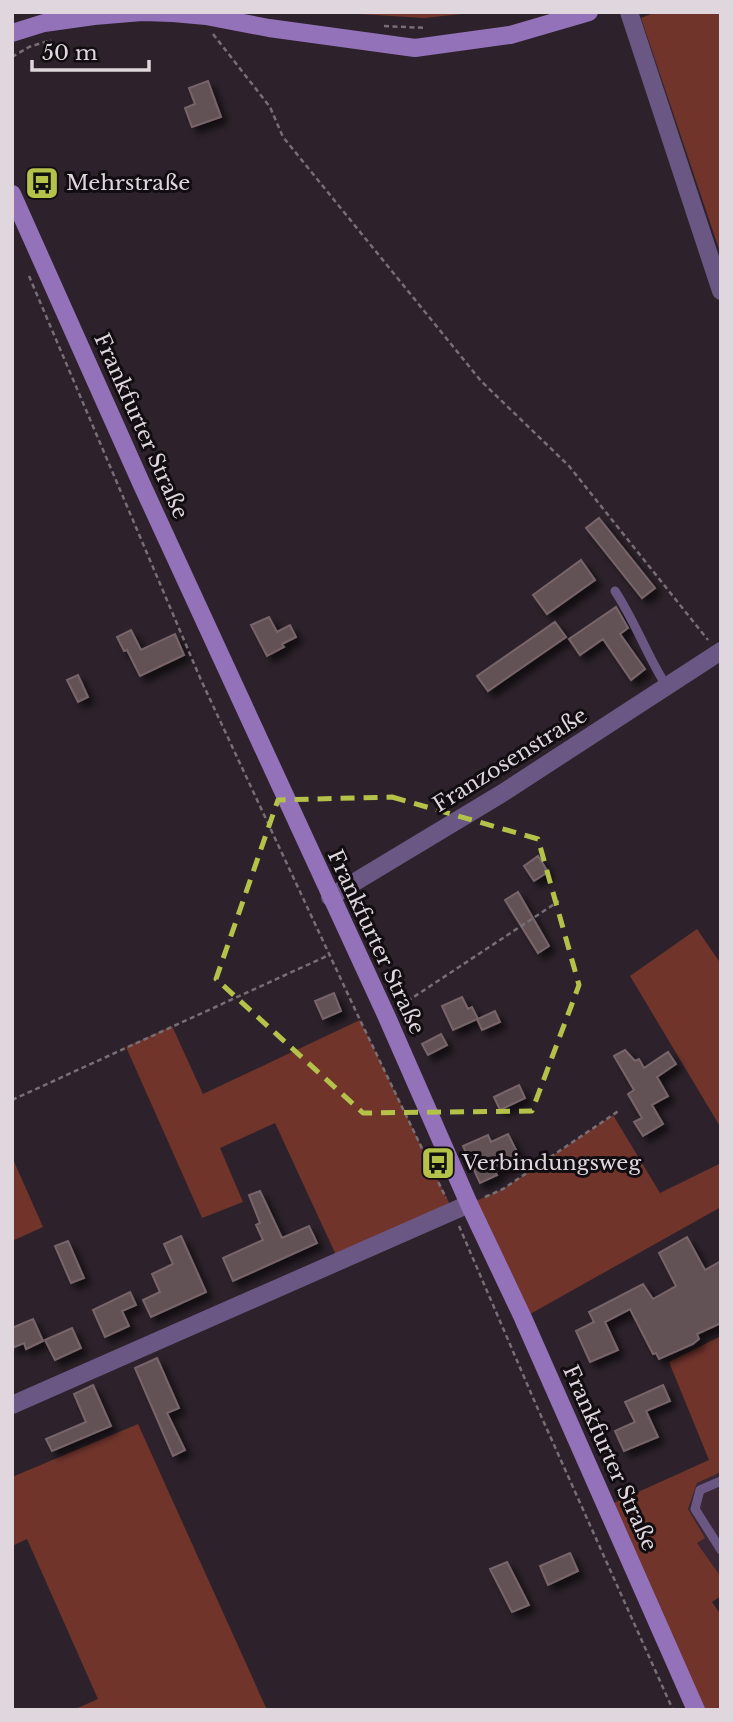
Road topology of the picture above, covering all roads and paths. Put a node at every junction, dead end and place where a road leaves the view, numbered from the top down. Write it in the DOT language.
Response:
graph roads {
  1 [pos="589,12"];
  2 [pos="629,12"];
  3 [pos="206,16"];
  4 [pos="379,25"];
  5 [pos="433,29"];
  6 [pos="12,33"];
  7 [pos="52,40"];
  8 [pos="12,57"];
  9 [pos="12,194"];
  10 [pos="28,275"];
  11 [pos="721,291"];
  12 [pos="615,591"];
  13 [pos="718,659"];
  14 [pos="667,687"];
  15 [pos="330,897"];
  16 [pos="559,901"];
  17 [pos="329,955"];
  18 [pos="386,1016"];
  19 [pos="12,1100"];
  20 [pos="620,1110"];
  21 [pos="461,1208"];
  22 [pos="12,1405"];
  23 [pos="721,1481"];
  24 [pos="721,1550"];
  25 [pos="673,1710"];
  26 [pos="696,1710"];
  1 -- 3 [label="main road"];
  2 -- 11 [label="street"];
  3 -- 6 [label="main road"];
  3 -- 13 [label="path"];
  4 -- 5 [label="path"];
  7 -- 8 [label="path"];
  9 -- 15 [label="main road, Frankfurter Straße"];
  10 -- 17 [label="path"];
  12 -- 14 [label="lane"];
  13 -- 14 [label="street, Franzosenstraße"];
  14 -- 15 [label="street, Franzosenstraße"];
  15 -- 18 [label="main road, Frankfurter Straße"];
  16 -- 18 [label="path"];
  17 -- 19 [label="path"];
  17 -- 21 [label="path"];
  18 -- 21 [label="main road, Frankfurter Straße"];
  20 -- 21 [label="path"];
  21 -- 22 [label="street"];
  21 -- 25 [label="path"];
  21 -- 26 [label="main road, Frankfurter Straße"];
  23 -- 24 [label="lane"];
}
